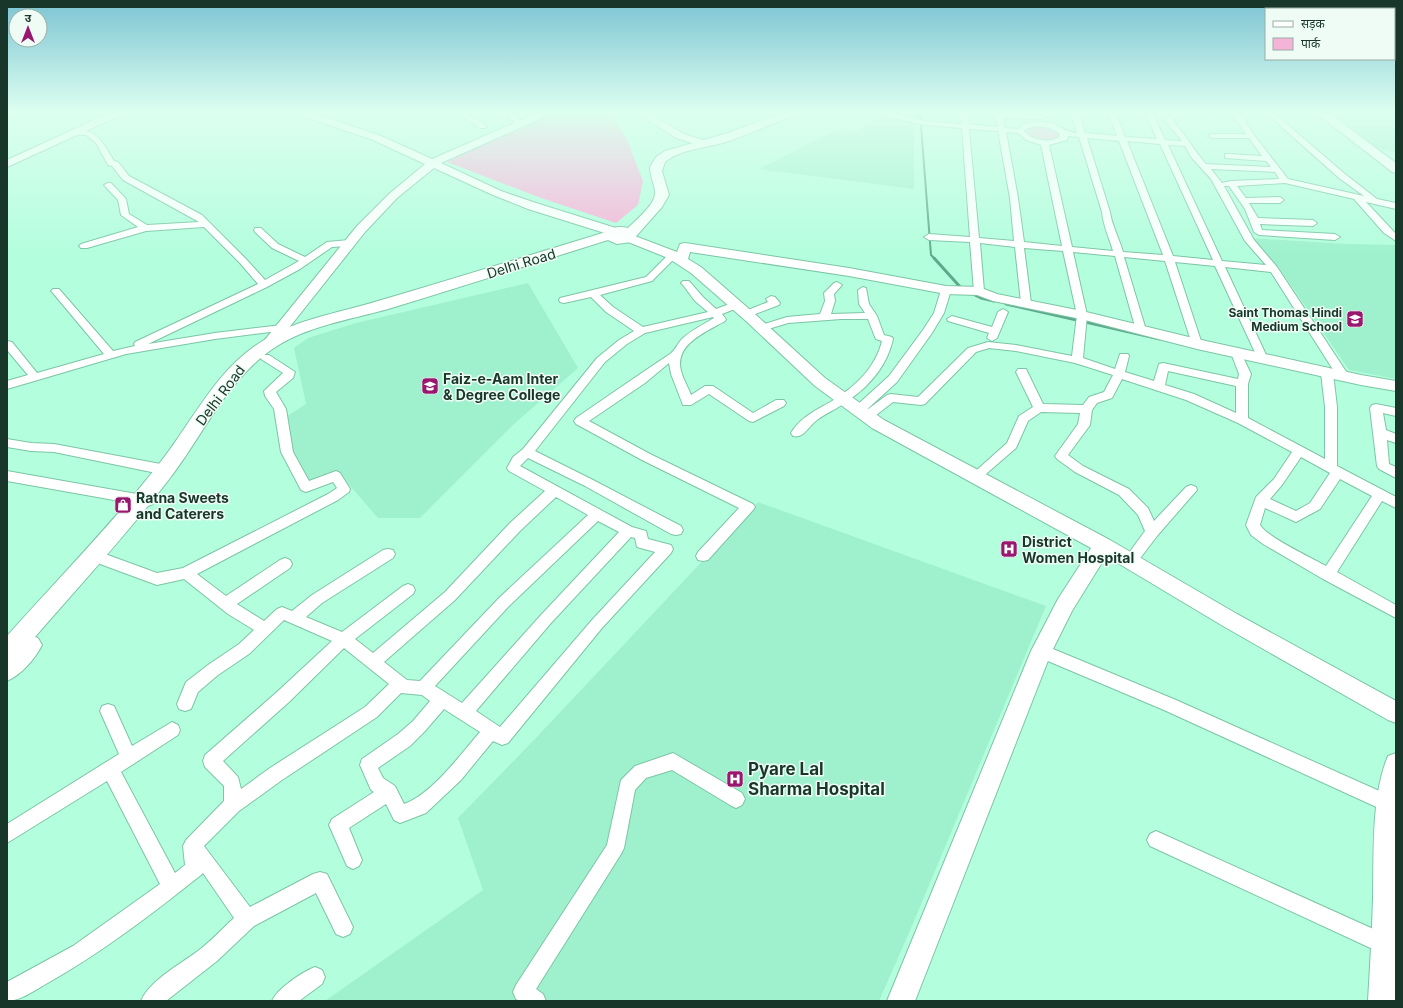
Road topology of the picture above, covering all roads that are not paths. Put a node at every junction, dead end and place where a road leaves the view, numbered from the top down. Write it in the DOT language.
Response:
graph roads {
  1 [pos="109,160"];
  2 [pos="426,160"];
  3 [pos="440,160"];
  4 [pos="651,160"];
  5 [pos="968,160"];
  6 [pos="1007,160"];
  7 [pos="1048,160"];
  8 [pos="1090,160"];
  9 [pos="1130,160"];
  10 [pos="1170,160"];
  11 [pos="1200,160"];
  12 [pos="1269,160"];
  13 [pos="1324,160"];
  14 [pos="433,163"];
  15 [pos="1204,166"];
  16 [pos="1277,170"];
  17 [pos="1285,181"];
  18 [pos="1231,183"];
  19 [pos="1218,184"];
  20 [pos="108,185"];
  21 [pos="1356,197"];
  22 [pos="1280,200"];
  23 [pos="1244,201"];
  24 [pos="1380,202"];
  25 [pos="1396,206"];
  26 [pos="1396,214"];
  27 [pos="1254,221"];
  28 [pos="1313,223"];
  29 [pos="207,224"];
  30 [pos="145,228"];
  31 [pos="258,230"];
  32 [pos="621,235"];
  33 [pos="929,237"];
  34 [pos="1335,237"];
  35 [pos="1396,238"];
  36 [pos="974,240"];
  37 [pos="349,243"];
  38 [pos="1018,245"];
  39 [pos="84,246"];
  40 [pos="1068,250"];
  41 [pos="1118,254"];
  42 [pos="677,258"];
  43 [pos="1170,259"];
  44 [pos="306,261"];
  45 [pos="1219,264"];
  46 [pos="1274,270"];
  47 [pos="686,283"];
  48 [pos="264,285"];
  49 [pos="838,285"];
  50 [pos="863,290"];
  51 [pos="951,290"];
  52 [pos="56,291"];
  53 [pos="975,291"];
  54 [pos="593,294"];
  55 [pos="771,299"];
  56 [pos="564,300"];
  57 [pos="1026,303"];
  58 [pos="741,310"];
  59 [pos="1003,312"];
  60 [pos="715,313"];
  61 [pos="872,316"];
  62 [pos="824,318"];
  63 [pos="952,319"];
  64 [pos="1082,319"];
  65 [pos="282,328"];
  66 [pos="762,328"];
  67 [pos="1141,330"];
  68 [pos="641,331"];
  69 [pos="995,331"];
  70 [pos="8,344"];
  71 [pos="1197,344"];
  72 [pos="988,345"];
  73 [pos="271,349"];
  74 [pos="125,351"];
  75 [pos="1236,353"];
  76 [pos="111,355"];
  77 [pos="674,356"];
  78 [pos="1124,356"];
  79 [pos="1263,359"];
  80 [pos="1077,360"];
  81 [pos="1022,372"];
  82 [pos="1119,374"];
  83 [pos="1327,375"];
  84 [pos="1343,376"];
  85 [pos="36,377"];
  86 [pos="1242,384"];
  87 [pos="7,385"];
  88 [pos="1396,386"];
  89 [pos="1159,387"];
  90 [pos="843,399"];
  91 [pos="780,403"];
  92 [pos="1039,408"];
  93 [pos="1086,409"];
  94 [pos="1396,412"];
  95 [pos="863,413"];
  96 [pos="1242,420"];
  97 [pos="1380,432"];
  98 [pos="797,433"];
  99 [pos="1396,439"];
  100 [pos="7,443"];
  101 [pos="1299,451"];
  102 [pos="526,452"];
  103 [pos="166,470"];
  104 [pos="1334,470"];
  105 [pos="1396,473"];
  106 [pos="7,476"];
  107 [pos="976,477"];
  108 [pos="1191,490"];
  109 [pos="554,491"];
  110 [pos="1380,494"];
  111 [pos="1261,500"];
  112 [pos="147,501"];
  113 [pos="1396,503"];
  114 [pos="598,514"];
  115 [pos="676,530"];
  116 [pos="628,531"];
  117 [pos="1152,532"];
  118 [pos="1103,545"];
  119 [pos="388,554"];
  120 [pos="703,556"];
  121 [pos="105,560"];
  122 [pos="1130,561"];
  123 [pos="285,564"];
  124 [pos="186,573"];
  125 [pos="1328,574"];
  126 [pos="408,590"];
  127 [pos="226,604"];
  128 [pos="1396,612"];
  129 [pos="294,618"];
  130 [pos="36,629"];
  131 [pos="265,629"];
  132 [pos="344,638"];
  133 [pos="1041,651"];
  134 [pos="7,652"];
  135 [pos="374,662"];
  136 [pos="7,670"];
  137 [pos="400,684"];
  138 [pos="424,688"];
  139 [pos="442,699"];
  140 [pos="185,704"];
  141 [pos="108,711"];
  142 [pos="464,713"];
  143 [pos="1396,713"];
  144 [pos="172,730"];
  145 [pos="492,730"];
  146 [pos="129,758"];
  147 [pos="110,769"];
  148 [pos="1395,774"];
  149 [pos="390,792"];
  150 [pos="736,799"];
  151 [pos="1389,804"];
  152 [pos="233,805"];
  153 [pos="7,834"];
  154 [pos="1156,840"];
  155 [pos="192,846"];
  156 [pos="353,860"];
  157 [pos="1391,878"];
  158 [pos="172,887"];
  159 [pos="247,919"];
  160 [pos="344,927"];
  161 [pos="1384,944"];
  162 [pos="315,977"];
  163 [pos="7,993"];
  164 [pos="151,1001"];
  165 [pos="282,1001"];
  166 [pos="536,1001"];
  167 [pos="902,1001"];
  168 [pos="1382,1001"];
  1 -- 29 [label="street"];
  2 -- 14 [label="street"];
  3 -- 14 [label="street"];
  4 -- 32 [label="main road, Delhi Road"];
  5 -- 36 [label="street"];
  6 -- 38 [label="street"];
  7 -- 40 [label="street"];
  8 -- 41 [label="street"];
  9 -- 43 [label="street"];
  10 -- 45 [label="street"];
  11 -- 15 [label="street"];
  12 -- 16 [label="street"];
  13 -- 24 [label="street"];
  14 -- 32 [label="street"];
  14 -- 37 [label="street"];
  15 -- 16 [label="street"];
  15 -- 19 [label="street"];
  16 -- 17 [label="street"];
  17 -- 18 [label="street"];
  17 -- 21 [label="street"];
  18 -- 19 [label="street"];
  18 -- 23 [label="street"];
  19 -- 46 [label="street"];
  20 -- 30 [label="street"];
  21 -- 24 [label="street"];
  21 -- 35 [label="street"];
  22 -- 23 [label="street"];
  23 -- 27 [label="street"];
  24 -- 25 [label="street"];
  24 -- 26 [label="street"];
  27 -- 28 [label="street"];
  27 -- 34 [label="street"];
  29 -- 30 [label="street"];
  29 -- 48 [label="street"];
  30 -- 39 [label="street"];
  31 -- 44 [label="street"];
  32 -- 42 [label="street"];
  32 -- 73 [label="main road, Delhi Road"];
  33 -- 36 [label="street"];
  36 -- 38 [label="street"];
  36 -- 53 [label="street"];
  37 -- 44 [label="street"];
  37 -- 65 [label="street"];
  38 -- 40 [label="street"];
  38 -- 57 [label="street"];
  40 -- 41 [label="street"];
  40 -- 64 [label="street"];
  41 -- 43 [label="street"];
  41 -- 67 [label="street"];
  42 -- 51 [label="street"];
  42 -- 54 [label="street"];
  42 -- 58 [label="street"];
  43 -- 45 [label="street"];
  43 -- 71 [label="street"];
  44 -- 48 [label="street"];
  45 -- 46 [label="street"];
  45 -- 79 [label="street"];
  46 -- 84 [label="street"];
  47 -- 60 [label="street"];
  48 -- 74 [label="street"];
  49 -- 62 [label="street"];
  50 -- 61 [label="street"];
  51 -- 53 [label="street"];
  51 -- 95 [label="street"];
  52 -- 76 [label="street"];
  53 -- 57 [label="street"];
  54 -- 56 [label="street"];
  54 -- 68 [label="street"];
  55 -- 58 [label="street"];
  57 -- 64 [label="street"];
  58 -- 60 [label="street"];
  58 -- 66 [label="street"];
  59 -- 69 [label="street"];
  60 -- 68 [label="street"];
  60 -- 77 [label="street"];
  61 -- 62 [label="street"];
  61 -- 90 [label="street"];
  62 -- 66 [label="street"];
  63 -- 69 [label="street"];
  64 -- 67 [label="street"];
  64 -- 80 [label="street"];
  65 -- 73 [label="street"];
  65 -- 74 [label="street"];
  66 -- 90 [label="street"];
  67 -- 71 [label="street"];
  68 -- 102 [label="street"];
  69 -- 72 [label="street"];
  70 -- 85 [label="street"];
  71 -- 75 [label="street"];
  72 -- 80 [label="street"];
  72 -- 95 [label="street"];
  73 -- 103 [label="main road, Delhi Road"];
  73 -- 112 [label="main road"];
  73 -- 124 [label="street"];
  74 -- 76 [label="street"];
  75 -- 79 [label="street"];
  75 -- 86 [label="street"];
  76 -- 85 [label="street"];
  77 -- 91 [label="street"];
  77 -- 120 [label="street"];
  78 -- 82 [label="street"];
  79 -- 83 [label="street"];
  80 -- 82 [label="street"];
  81 -- 92 [label="street"];
  82 -- 89 [label="street"];
  82 -- 93 [label="street"];
  83 -- 84 [label="street"];
  83 -- 104 [label="street"];
  84 -- 88 [label="street"];
  85 -- 87 [label="street"];
  86 -- 89 [label="street"];
  86 -- 96 [label="street"];
  89 -- 96 [label="street"];
  90 -- 95 [label="street"];
  90 -- 98 [label="street"];
  92 -- 93 [label="street"];
  92 -- 107 [label="street"];
  93 -- 117 [label="street"];
  94 -- 97 [label="street"];
  95 -- 107 [label="street"];
  96 -- 101 [label="street"];
  97 -- 99 [label="street"];
  97 -- 105 [label="street"];
  100 -- 103 [label="street"];
  101 -- 104 [label="street"];
  101 -- 111 [label="street"];
  102 -- 109 [label="street"];
  102 -- 115 [label="street"];
  103 -- 112 [label="main road, Delhi Road"];
  104 -- 110 [label="street"];
  104 -- 111 [label="street"];
  106 -- 112 [label="street"];
  107 -- 118 [label="street"];
  108 -- 117 [label="street"];
  109 -- 114 [label="street"];
  109 -- 135 [label="street"];
  110 -- 113 [label="street"];
  110 -- 125 [label="street"];
  111 -- 125 [label="street"];
  112 -- 121 [label="main road, Delhi Road"];
  112 -- 130 [label="main road, Delhi Road"];
  114 -- 116 [label="street"];
  114 -- 138 [label="street"];
  116 -- 142 [label="street"];
  116 -- 145 [label="street"];
  117 -- 122 [label="street"];
  118 -- 122 [label="street"];
  118 -- 133 [label="street"];
  119 -- 129 [label="street"];
  121 -- 124 [label="street"];
  121 -- 130 [label="main road, Delhi Road"];
  122 -- 143 [label="street"];
  123 -- 127 [label="street"];
  124 -- 127 [label="street"];
  125 -- 128 [label="street"];
  126 -- 132 [label="street"];
  127 -- 131 [label="street"];
  129 -- 131 [label="street"];
  129 -- 132 [label="street"];
  130 -- 134 [label="main road, Delhi Road"];
  130 -- 136 [label="main road, Delhi Road"];
  131 -- 140 [label="street"];
  132 -- 135 [label="street"];
  132 -- 152 [label="street"];
  133 -- 151 [label="street"];
  133 -- 167 [label="street"];
  135 -- 137 [label="street"];
  137 -- 138 [label="street"];
  137 -- 152 [label="street"];
  138 -- 139 [label="street"];
  139 -- 142 [label="street"];
  139 -- 149 [label="street"];
  141 -- 146 [label="street"];
  142 -- 145 [label="street"];
  144 -- 146 [label="street"];
  145 -- 149 [label="street"];
  146 -- 147 [label="street"];
  147 -- 153 [label="street"];
  147 -- 158 [label="street"];
  148 -- 151 [label="street"];
  149 -- 156 [label="street"];
  150 -- 166 [label="street"];
  151 -- 157 [label="street"];
  152 -- 155 [label="street"];
  154 -- 161 [label="street"];
  155 -- 158 [label="street"];
  155 -- 159 [label="street"];
  157 -- 161 [label="street"];
  158 -- 163 [label="street"];
  159 -- 160 [label="street"];
  159 -- 164 [label="street"];
  161 -- 168 [label="street"];
  162 -- 165 [label="street"];
}
